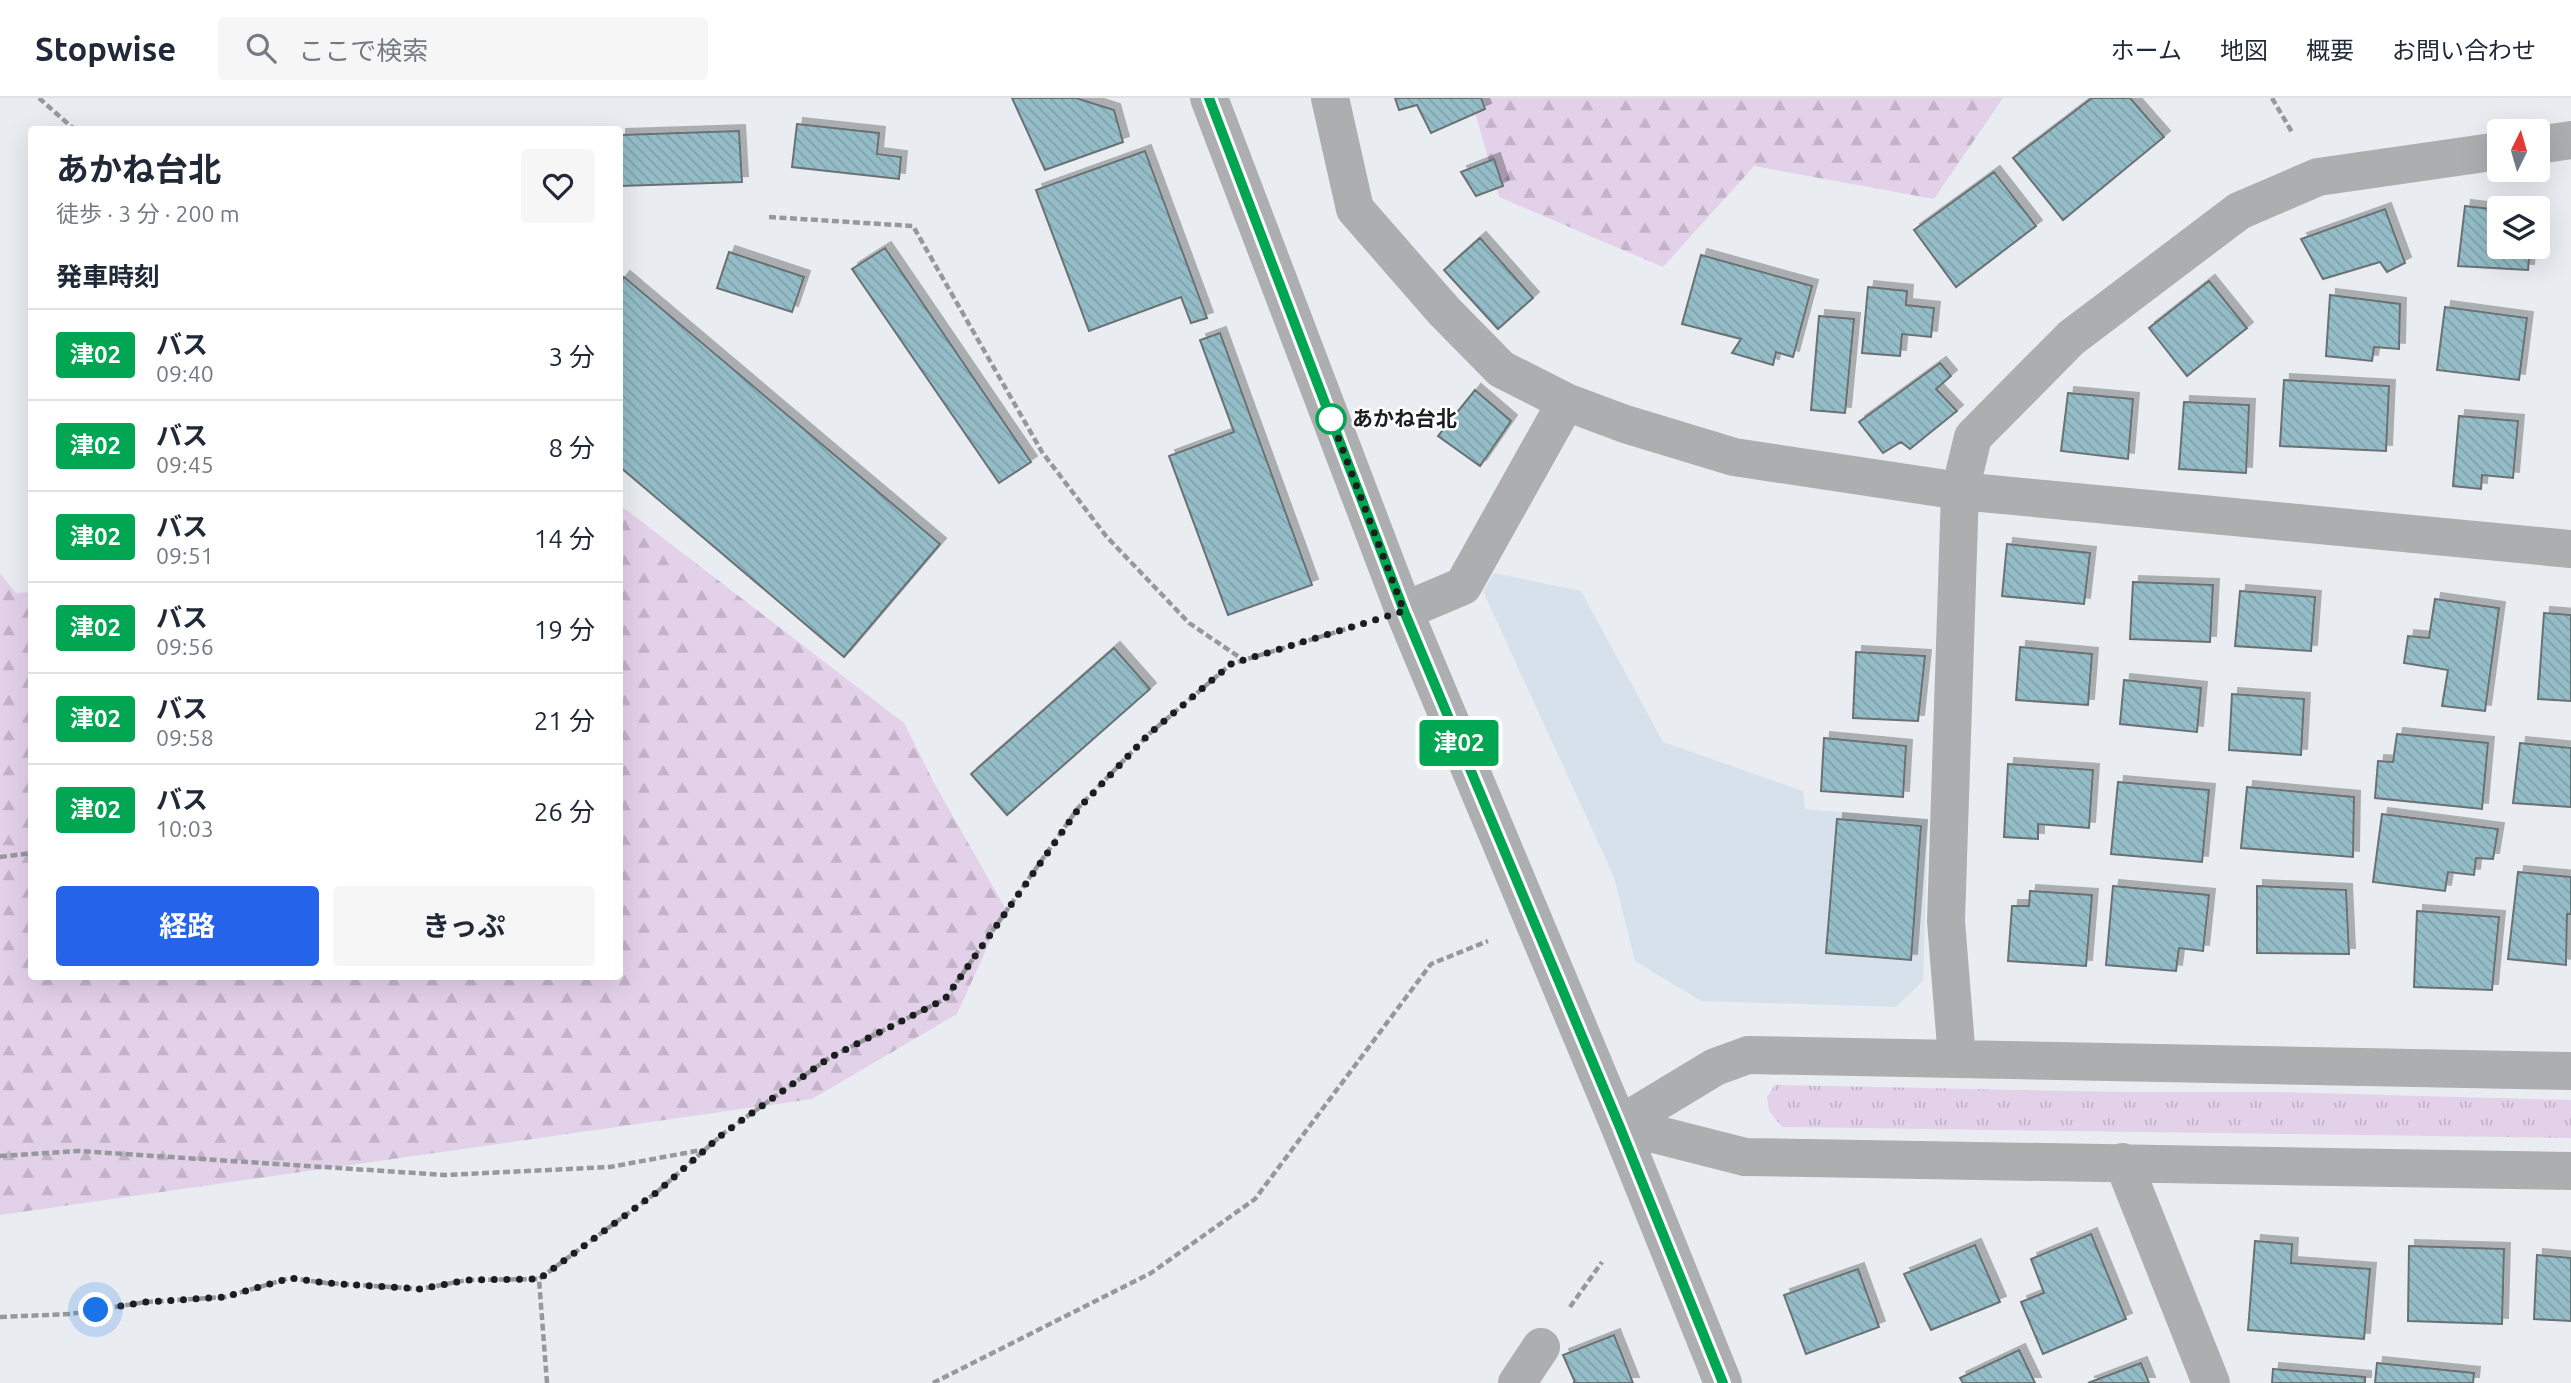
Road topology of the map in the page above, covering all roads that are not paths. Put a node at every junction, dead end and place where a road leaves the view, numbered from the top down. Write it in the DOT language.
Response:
graph roads {
  1 [pos="1209,98"];
  2 [pos="1330,98"];
  3 [pos="2571,140"];
  4 [pos="2550,143"];
  5 [pos="2487,152"];
  6 [pos="1566,402"];
  7 [pos="1960,491"];
  8 [pos="2571,549"];
  9 [pos="1404,611"];
  10 [pos="1956,1059"];
  11 [pos="2571,1070"];
  12 [pos="1619,1125"];
  13 [pos="2123,1162"];
  14 [pos="2571,1171"];
  15 [pos="1541,1347"];
  16 [pos="1517,1383"];
  17 [pos="1723,1383"];
  18 [pos="2211,1383"];
  1 -- 9 [label="street"];
  2 -- 6 [label="street"];
  3 -- 4 [label="street"];
  5 -- 7 [label="street"];
  6 -- 7 [label="street"];
  6 -- 9 [label="street"];
  7 -- 8 [label="street"];
  7 -- 10 [label="street"];
  9 -- 12 [label="street"];
  10 -- 11 [label="street"];
  10 -- 12 [label="street"];
  12 -- 13 [label="street"];
  12 -- 17 [label="street"];
  13 -- 14 [label="street"];
  13 -- 18 [label="street"];
  15 -- 16 [label="street"];
}
